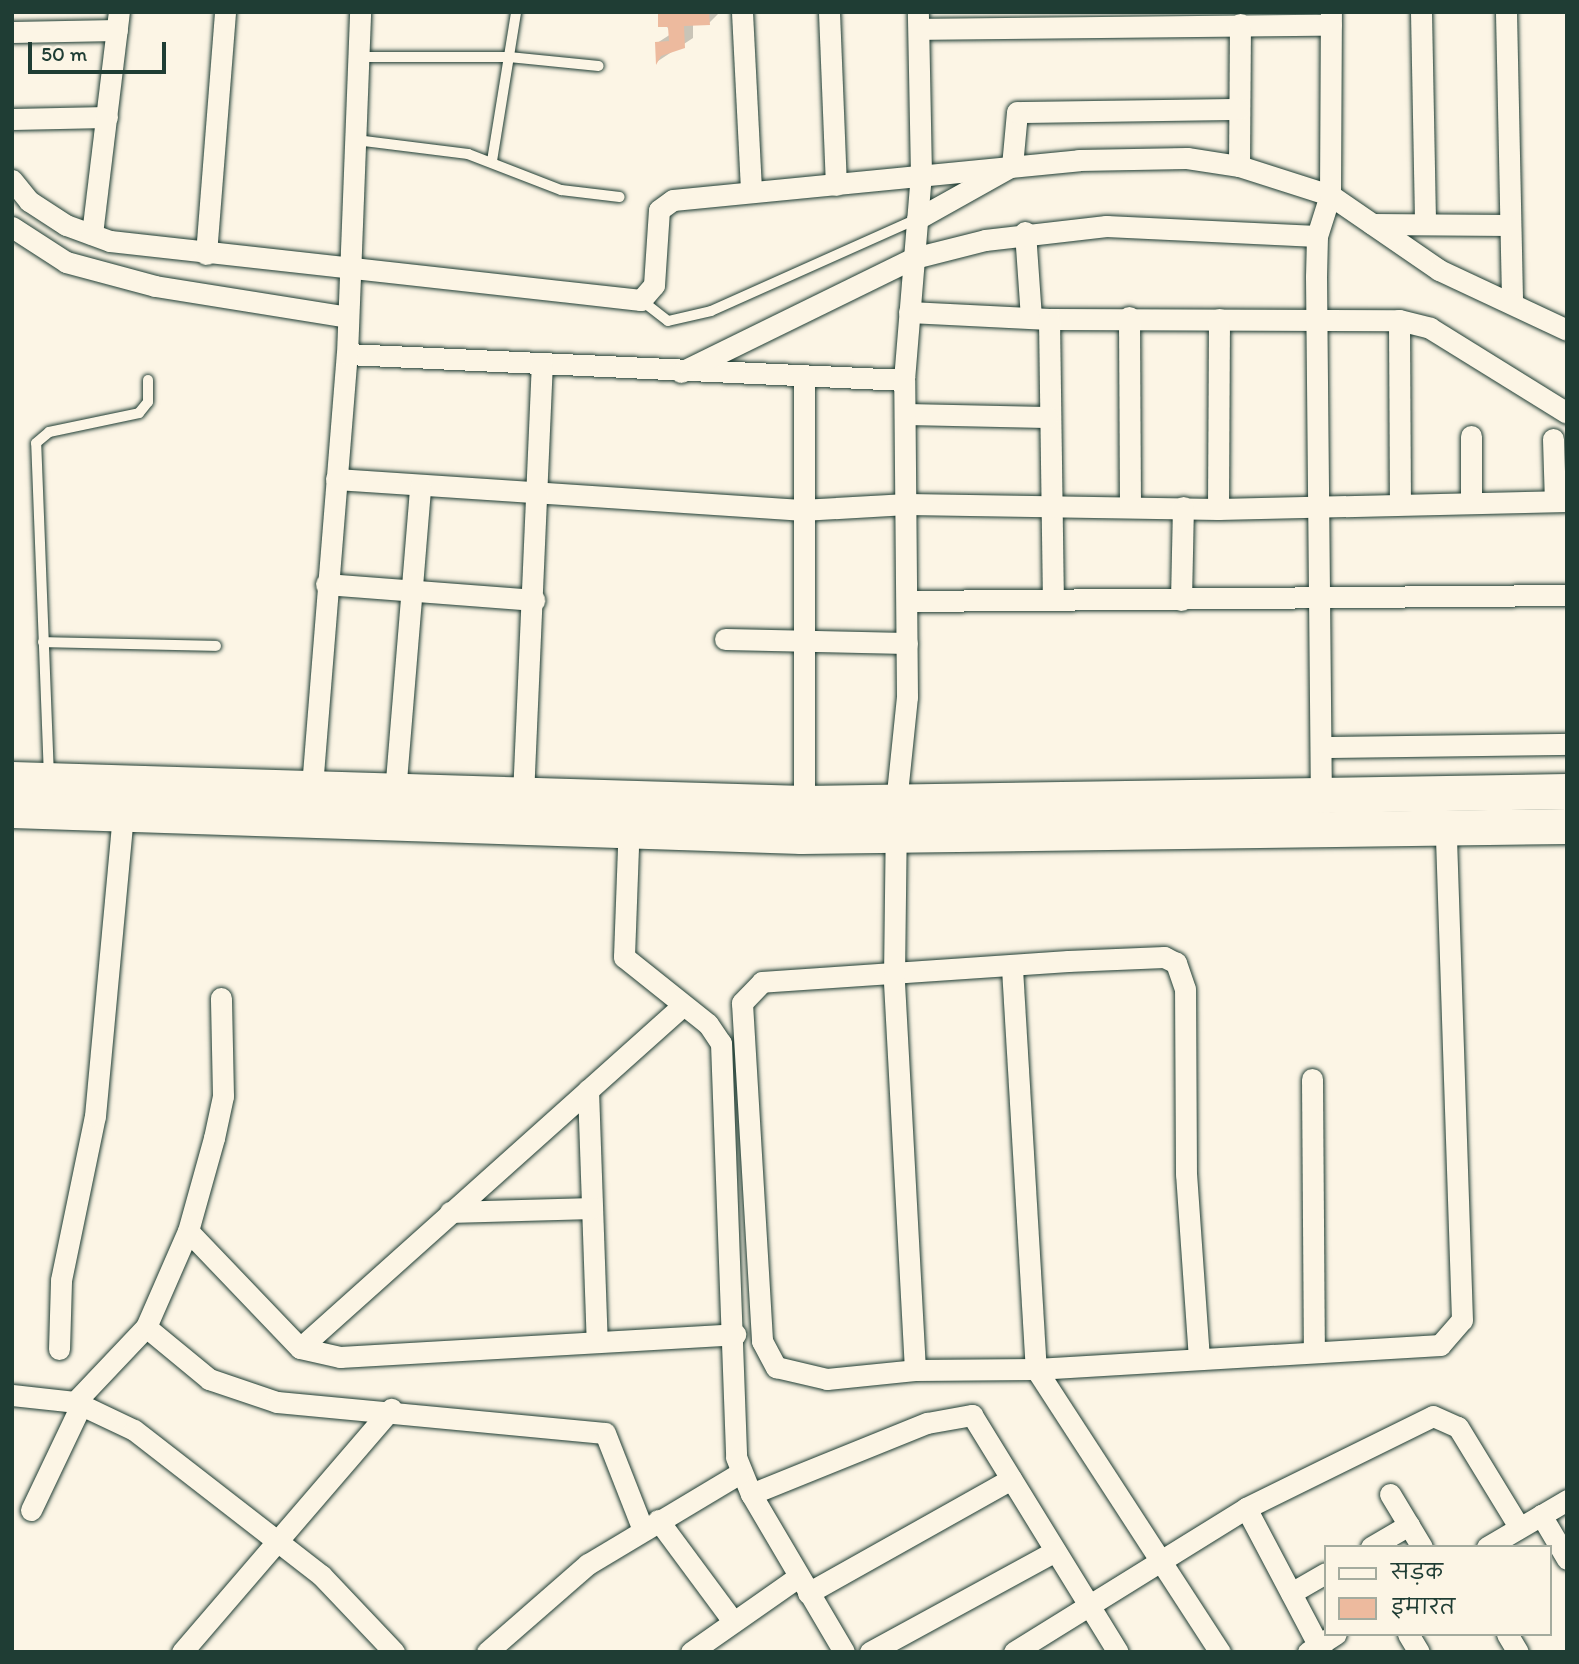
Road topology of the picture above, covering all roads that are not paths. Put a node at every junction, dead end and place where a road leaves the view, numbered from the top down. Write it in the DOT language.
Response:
graph roads {
  1 [pos="225,12"];
  2 [pos="360,12"];
  3 [pos="516,12"];
  4 [pos="742,12"];
  5 [pos="829,12"];
  6 [pos="1421,12"];
  7 [pos="1506,12"];
  8 [pos="1331,19"];
  9 [pos="118,21"];
  10 [pos="919,21"];
  11 [pos="1240,24"];
  12 [pos="12,32"];
  13 [pos="359,57"];
  14 [pos="509,57"];
  15 [pos="599,66"];
  16 [pos="1239,109"];
  17 [pos="107,117"];
  18 [pos="12,119"];
  19 [pos="356,140"];
  20 [pos="492,161"];
  21 [pos="1012,166"];
  22 [pos="1239,166"];
  23 [pos="921,175"];
  24 [pos="12,180"];
  25 [pos="836,185"];
  26 [pos="751,190"];
  27 [pos="620,197"];
  28 [pos="1328,200"];
  29 [pos="1425,223"];
  30 [pos="1372,224"];
  31 [pos="1508,225"];
  32 [pos="12,227"];
  33 [pos="1318,231"];
  34 [pos="1025,232"];
  35 [pos="92,234"];
  36 [pos="915,240"];
  37 [pos="206,254"];
  38 [pos="350,294"];
  39 [pos="641,300"];
  40 [pos="1512,303"];
  41 [pos="909,312"];
  42 [pos="1129,317"];
  43 [pos="1219,318"];
  44 [pos="1040,319"];
  45 [pos="1399,320"];
  46 [pos="1316,321"];
  47 [pos="1567,330"];
  48 [pos="347,354"];
  49 [pos="542,364"];
  50 [pos="681,372"];
  51 [pos="804,379"];
  52 [pos="148,380"];
  53 [pos="904,380"];
  54 [pos="1567,413"];
  55 [pos="905,414"];
  56 [pos="1047,417"];
  57 [pos="1471,436"];
  58 [pos="1553,439"];
  59 [pos="336,480"];
  60 [pos="420,486"];
  61 [pos="537,491"];
  62 [pos="1471,501"];
  63 [pos="1561,501"];
  64 [pos="1047,502"];
  65 [pos="1318,502"];
  66 [pos="1400,502"];
  67 [pos="906,503"];
  68 [pos="1130,505"];
  69 [pos="1183,507"];
  70 [pos="1218,509"];
  71 [pos="801,510"];
  72 [pos="326,584"];
  73 [pos="409,589"];
  74 [pos="1567,595"];
  75 [pos="1318,598"];
  76 [pos="1053,599"];
  77 [pos="534,600"];
  78 [pos="1181,600"];
  79 [pos="909,601"];
  80 [pos="726,639"];
  81 [pos="43,642"];
  82 [pos="804,643"];
  83 [pos="907,643"];
  84 [pos="216,646"];
  85 [pos="1567,744"];
  86 [pos="1321,747"];
  87 [pos="12,779"];
  88 [pos="49,780"];
  89 [pos="1567,791"];
  90 [pos="395,793"];
  91 [pos="523,796"];
  92 [pos="804,803"];
  93 [pos="310,806"];
  94 [pos="12,810"];
  95 [pos="1321,810"];
  96 [pos="123,815"];
  97 [pos="629,817"];
  98 [pos="896,819"];
  99 [pos="1446,826"];
  100 [pos="1567,826"];
  101 [pos="1012,968"];
  102 [pos="894,977"];
  103 [pos="221,999"];
  104 [pos="680,1008"];
  105 [pos="1312,1079"];
  106 [pos="588,1090"];
  107 [pos="592,1208"];
  108 [pos="450,1212"];
  109 [pos="188,1231"];
  110 [pos="146,1327"];
  111 [pos="735,1334"];
  112 [pos="597,1342"];
  113 [pos="300,1348"];
  114 [pos="58,1349"];
  115 [pos="1314,1352"];
  116 [pos="1199,1359"];
  117 [pos="1036,1368"];
  118 [pos="915,1370"];
  119 [pos="12,1395"];
  120 [pos="78,1402"];
  121 [pos="391,1409"];
  122 [pos="740,1473"];
  123 [pos="1011,1479"];
  124 [pos="751,1494"];
  125 [pos="1391,1494"];
  126 [pos="1567,1500"];
  127 [pos="1246,1508"];
  128 [pos="31,1510"];
  129 [pos="1541,1515"];
  130 [pos="651,1525"];
  131 [pos="1409,1525"];
  132 [pos="1519,1527"];
  133 [pos="278,1545"];
  134 [pos="1374,1545"];
  135 [pos="1421,1545"];
  136 [pos="1490,1545"];
  137 [pos="1055,1551"];
  138 [pos="1567,1559"];
  139 [pos="1162,1560"];
  140 [pos="1324,1574"];
  141 [pos="803,1585"];
  142 [pos="1291,1593"];
  143 [pos="1090,1605"];
  144 [pos="732,1620"];
  145 [pos="1409,1636"];
  146 [pos="1508,1636"];
  147 [pos="1321,1646"];
  148 [pos="1021,1650"];
  149 [pos="182,1652"];
  150 [pos="394,1652"];
  151 [pos="486,1652"];
  152 [pos="691,1652"];
  153 [pos="844,1652"];
  154 [pos="870,1652"];
  155 [pos="1118,1652"];
  156 [pos="1220,1652"];
  157 [pos="1419,1652"];
  158 [pos="1518,1652"];
  1 -- 37 [label="street"];
  2 -- 13 [label="street"];
  3 -- 14 [label="lane"];
  4 -- 26 [label="street"];
  5 -- 25 [label="street"];
  6 -- 29 [label="street"];
  7 -- 31 [label="street"];
  8 -- 11 [label="street"];
  8 -- 28 [label="street"];
  9 -- 12 [label="street"];
  9 -- 17 [label="street"];
  10 -- 11 [label="street"];
  10 -- 23 [label="street"];
  11 -- 16 [label="street"];
  13 -- 14 [label="lane"];
  13 -- 19 [label="street"];
  14 -- 15 [label="lane"];
  14 -- 20 [label="lane"];
  16 -- 21 [label="street"];
  16 -- 22 [label="street"];
  17 -- 18 [label="street"];
  17 -- 35 [label="street"];
  19 -- 20 [label="lane"];
  19 -- 38 [label="street"];
  20 -- 27 [label="lane"];
  21 -- 22 [label="street"];
  21 -- 23 [label="street"];
  21 -- 36 [label="street"];
  22 -- 28 [label="street"];
  23 -- 25 [label="street"];
  23 -- 36 [label="street"];
  24 -- 35 [label="street"];
  25 -- 26 [label="street"];
  26 -- 39 [label="street"];
  28 -- 30 [label="street"];
  28 -- 33 [label="street"];
  29 -- 30 [label="street"];
  29 -- 31 [label="street"];
  30 -- 40 [label="street"];
  31 -- 40 [label="street"];
  32 -- 38 [label="street"];
  33 -- 34 [label="street"];
  33 -- 46 [label="street"];
  34 -- 36 [label="street"];
  34 -- 44 [label="street"];
  35 -- 37 [label="street"];
  36 -- 39 [label="lane"];
  36 -- 41 [label="street"];
  36 -- 50 [label="street"];
  37 -- 38 [label="street"];
  38 -- 39 [label="street"];
  38 -- 48 [label="street"];
  40 -- 47 [label="street"];
  41 -- 44 [label="street"];
  41 -- 53 [label="street"];
  42 -- 43 [label="street"];
  42 -- 44 [label="street"];
  42 -- 68 [label="street"];
  43 -- 46 [label="street"];
  43 -- 70 [label="street"];
  44 -- 56 [label="street"];
  45 -- 46 [label="street"];
  45 -- 54 [label="street"];
  45 -- 66 [label="street"];
  46 -- 65 [label="street"];
  48 -- 49 [label="street"];
  48 -- 59 [label="street"];
  49 -- 50 [label="street"];
  49 -- 61 [label="street"];
  50 -- 51 [label="street"];
  51 -- 53 [label="street"];
  51 -- 71 [label="street"];
  52 -- 81 [label="lane"];
  53 -- 55 [label="street"];
  55 -- 56 [label="street"];
  55 -- 67 [label="street"];
  56 -- 64 [label="street"];
  57 -- 62 [label="street"];
  58 -- 63 [label="street"];
  59 -- 60 [label="street"];
  59 -- 72 [label="street"];
  60 -- 61 [label="street"];
  60 -- 73 [label="street"];
  61 -- 71 [label="street"];
  61 -- 77 [label="street"];
  62 -- 63 [label="street"];
  62 -- 66 [label="street"];
  64 -- 67 [label="street"];
  64 -- 68 [label="street"];
  64 -- 76 [label="street"];
  65 -- 66 [label="street"];
  65 -- 70 [label="street"];
  65 -- 75 [label="street"];
  67 -- 71 [label="street"];
  67 -- 79 [label="street"];
  68 -- 69 [label="street"];
  69 -- 70 [label="street"];
  69 -- 78 [label="street"];
  71 -- 82 [label="street"];
  72 -- 73 [label="street"];
  72 -- 93 [label="street"];
  73 -- 77 [label="street"];
  73 -- 90 [label="street"];
  74 -- 75 [label="street"];
  75 -- 78 [label="street"];
  75 -- 86 [label="street"];
  76 -- 78 [label="street"];
  76 -- 79 [label="street"];
  77 -- 91 [label="street"];
  79 -- 83 [label="street"];
  80 -- 82 [label="street"];
  81 -- 84 [label="lane"];
  81 -- 88 [label="lane"];
  82 -- 83 [label="street"];
  82 -- 92 [label="street"];
  83 -- 98 [label="street"];
  85 -- 86 [label="street"];
  86 -- 95 [label="street"];
  87 -- 88 [label="main road"];
  88 -- 93 [label="main road"];
  89 -- 95 [label="main road"];
  90 -- 91 [label="main road"];
  90 -- 93 [label="main road"];
  91 -- 97 [label="main road"];
  92 -- 97 [label="main road"];
  92 -- 98 [label="main road"];
  93 -- 96 [label="main road"];
  93 -- 97 [label="main road"];
  94 -- 96 [label="main road"];
  95 -- 98 [label="main road"];
  95 -- 99 [label="main road"];
  96 -- 114 [label="street"];
  97 -- 98 [label="main road"];
  97 -- 104 [label="street"];
  98 -- 102 [label="street"];
  99 -- 100 [label="main road"];
  99 -- 115 [label="street"];
  101 -- 102 [label="street"];
  101 -- 116 [label="street"];
  101 -- 117 [label="street"];
  102 -- 118 [label="street"];
  102 -- 118 [label="street"];
  103 -- 109 [label="street"];
  104 -- 106 [label="street"];
  104 -- 111 [label="street"];
  105 -- 115 [label="street"];
  106 -- 107 [label="street"];
  106 -- 108 [label="street"];
  107 -- 108 [label="street"];
  107 -- 112 [label="street"];
  108 -- 113 [label="street"];
  109 -- 110 [label="street"];
  109 -- 113 [label="street"];
  110 -- 120 [label="street"];
  110 -- 121 [label="street"];
  111 -- 112 [label="street"];
  111 -- 122 [label="street"];
  112 -- 113 [label="street"];
  115 -- 116 [label="street"];
  116 -- 117 [label="street"];
  117 -- 118 [label="street"];
  117 -- 139 [label="street"];
  119 -- 120 [label="street"];
  120 -- 128 [label="street"];
  120 -- 133 [label="street"];
  121 -- 130 [label="street"];
  121 -- 133 [label="street"];
  122 -- 124 [label="street"];
  122 -- 130 [label="street"];
  123 -- 124 [label="street"];
  123 -- 137 [label="street"];
  123 -- 141 [label="street"];
  124 -- 141 [label="street"];
  125 -- 131 [label="street"];
  126 -- 129 [label="street"];
  127 -- 132 [label="street"];
  127 -- 139 [label="street"];
  127 -- 142 [label="street"];
  129 -- 132 [label="street"];
  129 -- 138 [label="street"];
  130 -- 144 [label="street"];
  130 -- 151 [label="street"];
  131 -- 134 [label="street"];
  131 -- 135 [label="street"];
  132 -- 136 [label="street"];
  133 -- 149 [label="street"];
  133 -- 150 [label="street"];
  137 -- 143 [label="street"];
  137 -- 154 [label="street"];
  139 -- 143 [label="street"];
  139 -- 156 [label="street"];
  140 -- 142 [label="street"];
  141 -- 144 [label="street"];
  141 -- 153 [label="street"];
  142 -- 147 [label="street"];
  143 -- 148 [label="street"];
  143 -- 155 [label="street"];
  144 -- 152 [label="street"];
  145 -- 157 [label="street"];
  146 -- 158 [label="street"];
}
